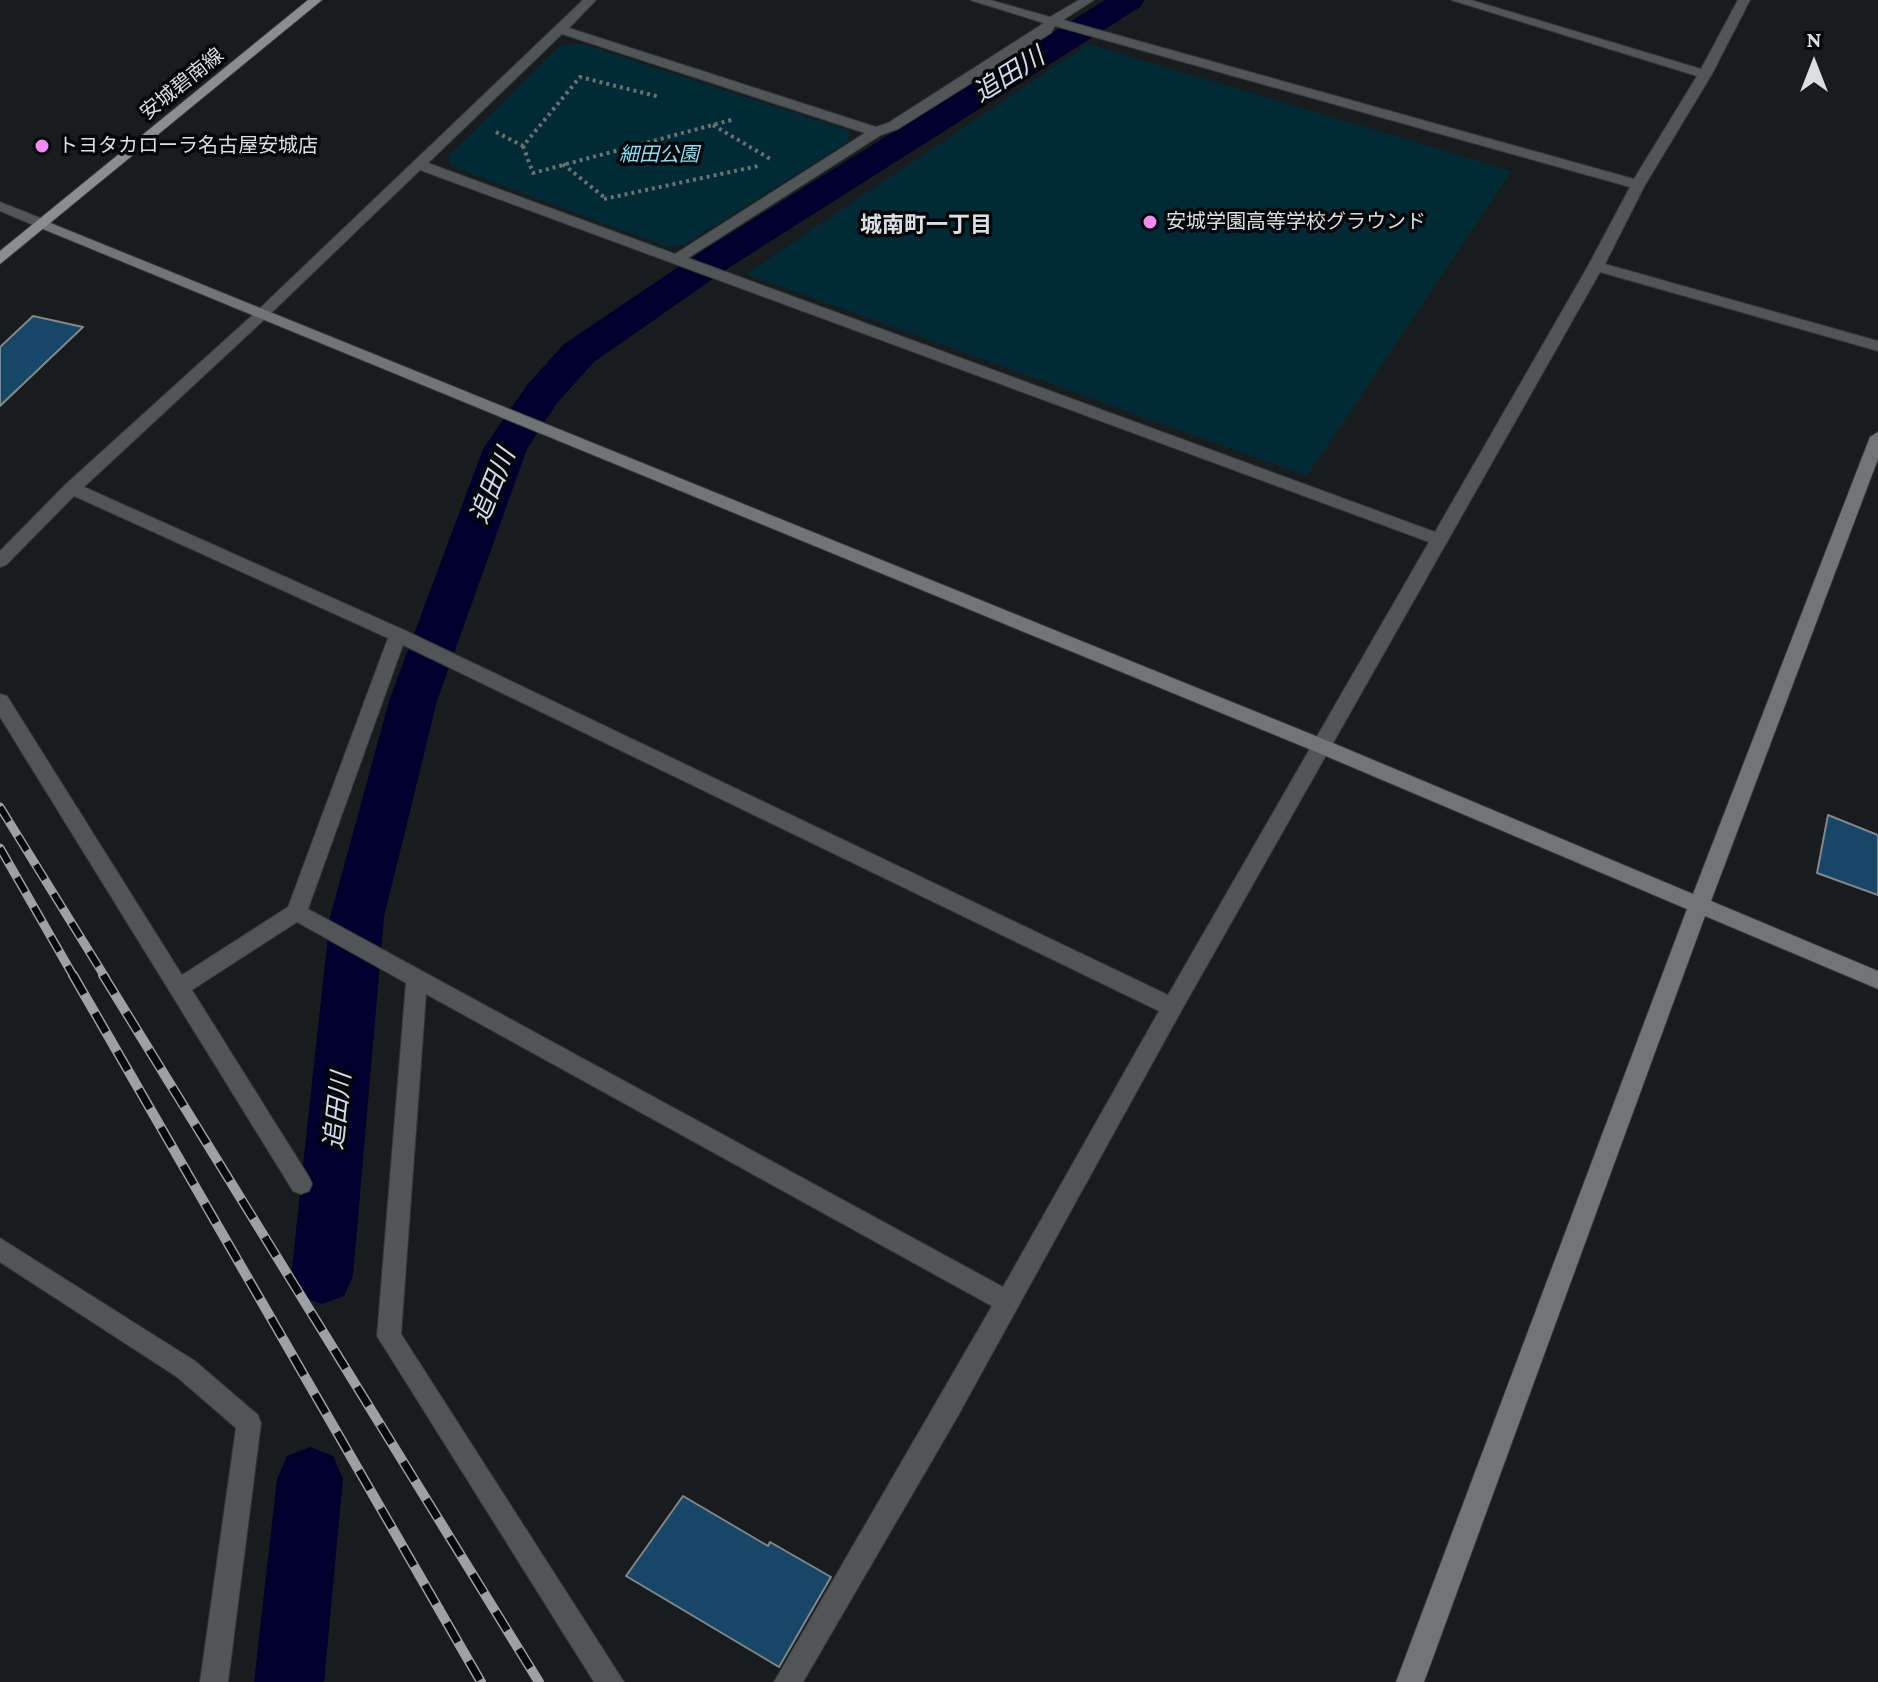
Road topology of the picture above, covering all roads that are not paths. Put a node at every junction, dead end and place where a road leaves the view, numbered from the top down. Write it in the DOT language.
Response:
graph roads {
  1 [pos="316,0"];
  2 [pos="590,0"];
  3 [pos="976,0"];
  4 [pos="1088,0"];
  5 [pos="1457,0"];
  6 [pos="1744,0"];
  7 [pos="1052,21"];
  8 [pos="560,29"];
  9 [pos="1705,74"];
  10 [pos="876,132"];
  11 [pos="419,165"];
  12 [pos="1638,185"];
  13 [pos="0,206"];
  14 [pos="43,224"];
  15 [pos="0,259"];
  16 [pos="681,262"];
  17 [pos="1596,266"];
  18 [pos="262,314"];
  19 [pos="1878,346"];
  20 [pos="1878,437"];
  21 [pos="72,488"];
  22 [pos="1438,539"];
  23 [pos="0,561"];
  24 [pos="407,639"];
  25 [pos="0,701"];
  26 [pos="1321,746"];
  27 [pos="1699,905"];
  28 [pos="296,912"];
  29 [pos="417,979"];
  30 [pos="1878,980"];
  31 [pos="180,987"];
  32 [pos="1172,1007"];
  33 [pos="301,1184"];
  34 [pos="0,1249"];
  35 [pos="1007,1302"];
  36 [pos="214,1682"];
  37 [pos="610,1682"];
  38 [pos="788,1682"];
  39 [pos="1410,1682"];
  1 -- 14 [label="main road, 安城碧南線"];
  2 -- 8 [label="street"];
  3 -- 7 [label="street"];
  4 -- 7 [label="street"];
  5 -- 9 [label="street"];
  6 -- 9 [label="street"];
  7 -- 10 [label="street"];
  7 -- 12 [label="street"];
  8 -- 10 [label="street"];
  8 -- 11 [label="street"];
  9 -- 12 [label="street"];
  10 -- 16 [label="street"];
  11 -- 16 [label="street"];
  11 -- 18 [label="street"];
  12 -- 17 [label="street"];
  13 -- 14 [label="street"];
  14 -- 15 [label="main road, 安城碧南線"];
  14 -- 18 [label="street"];
  16 -- 22 [label="street"];
  17 -- 19 [label="street"];
  17 -- 22 [label="street"];
  18 -- 21 [label="street"];
  18 -- 26 [label="street"];
  20 -- 27 [label="street"];
  21 -- 23 [label="street"];
  21 -- 24 [label="street"];
  22 -- 26 [label="street"];
  24 -- 28 [label="street"];
  24 -- 32 [label="street"];
  25 -- 31 [label="street"];
  26 -- 27 [label="street"];
  26 -- 32 [label="street"];
  27 -- 30 [label="street"];
  27 -- 39 [label="street"];
  28 -- 29 [label="street"];
  28 -- 31 [label="street"];
  29 -- 35 [label="street"];
  29 -- 37 [label="street"];
  31 -- 33 [label="street"];
  32 -- 35 [label="street"];
  34 -- 36 [label="street"];
  35 -- 38 [label="street"];
}
